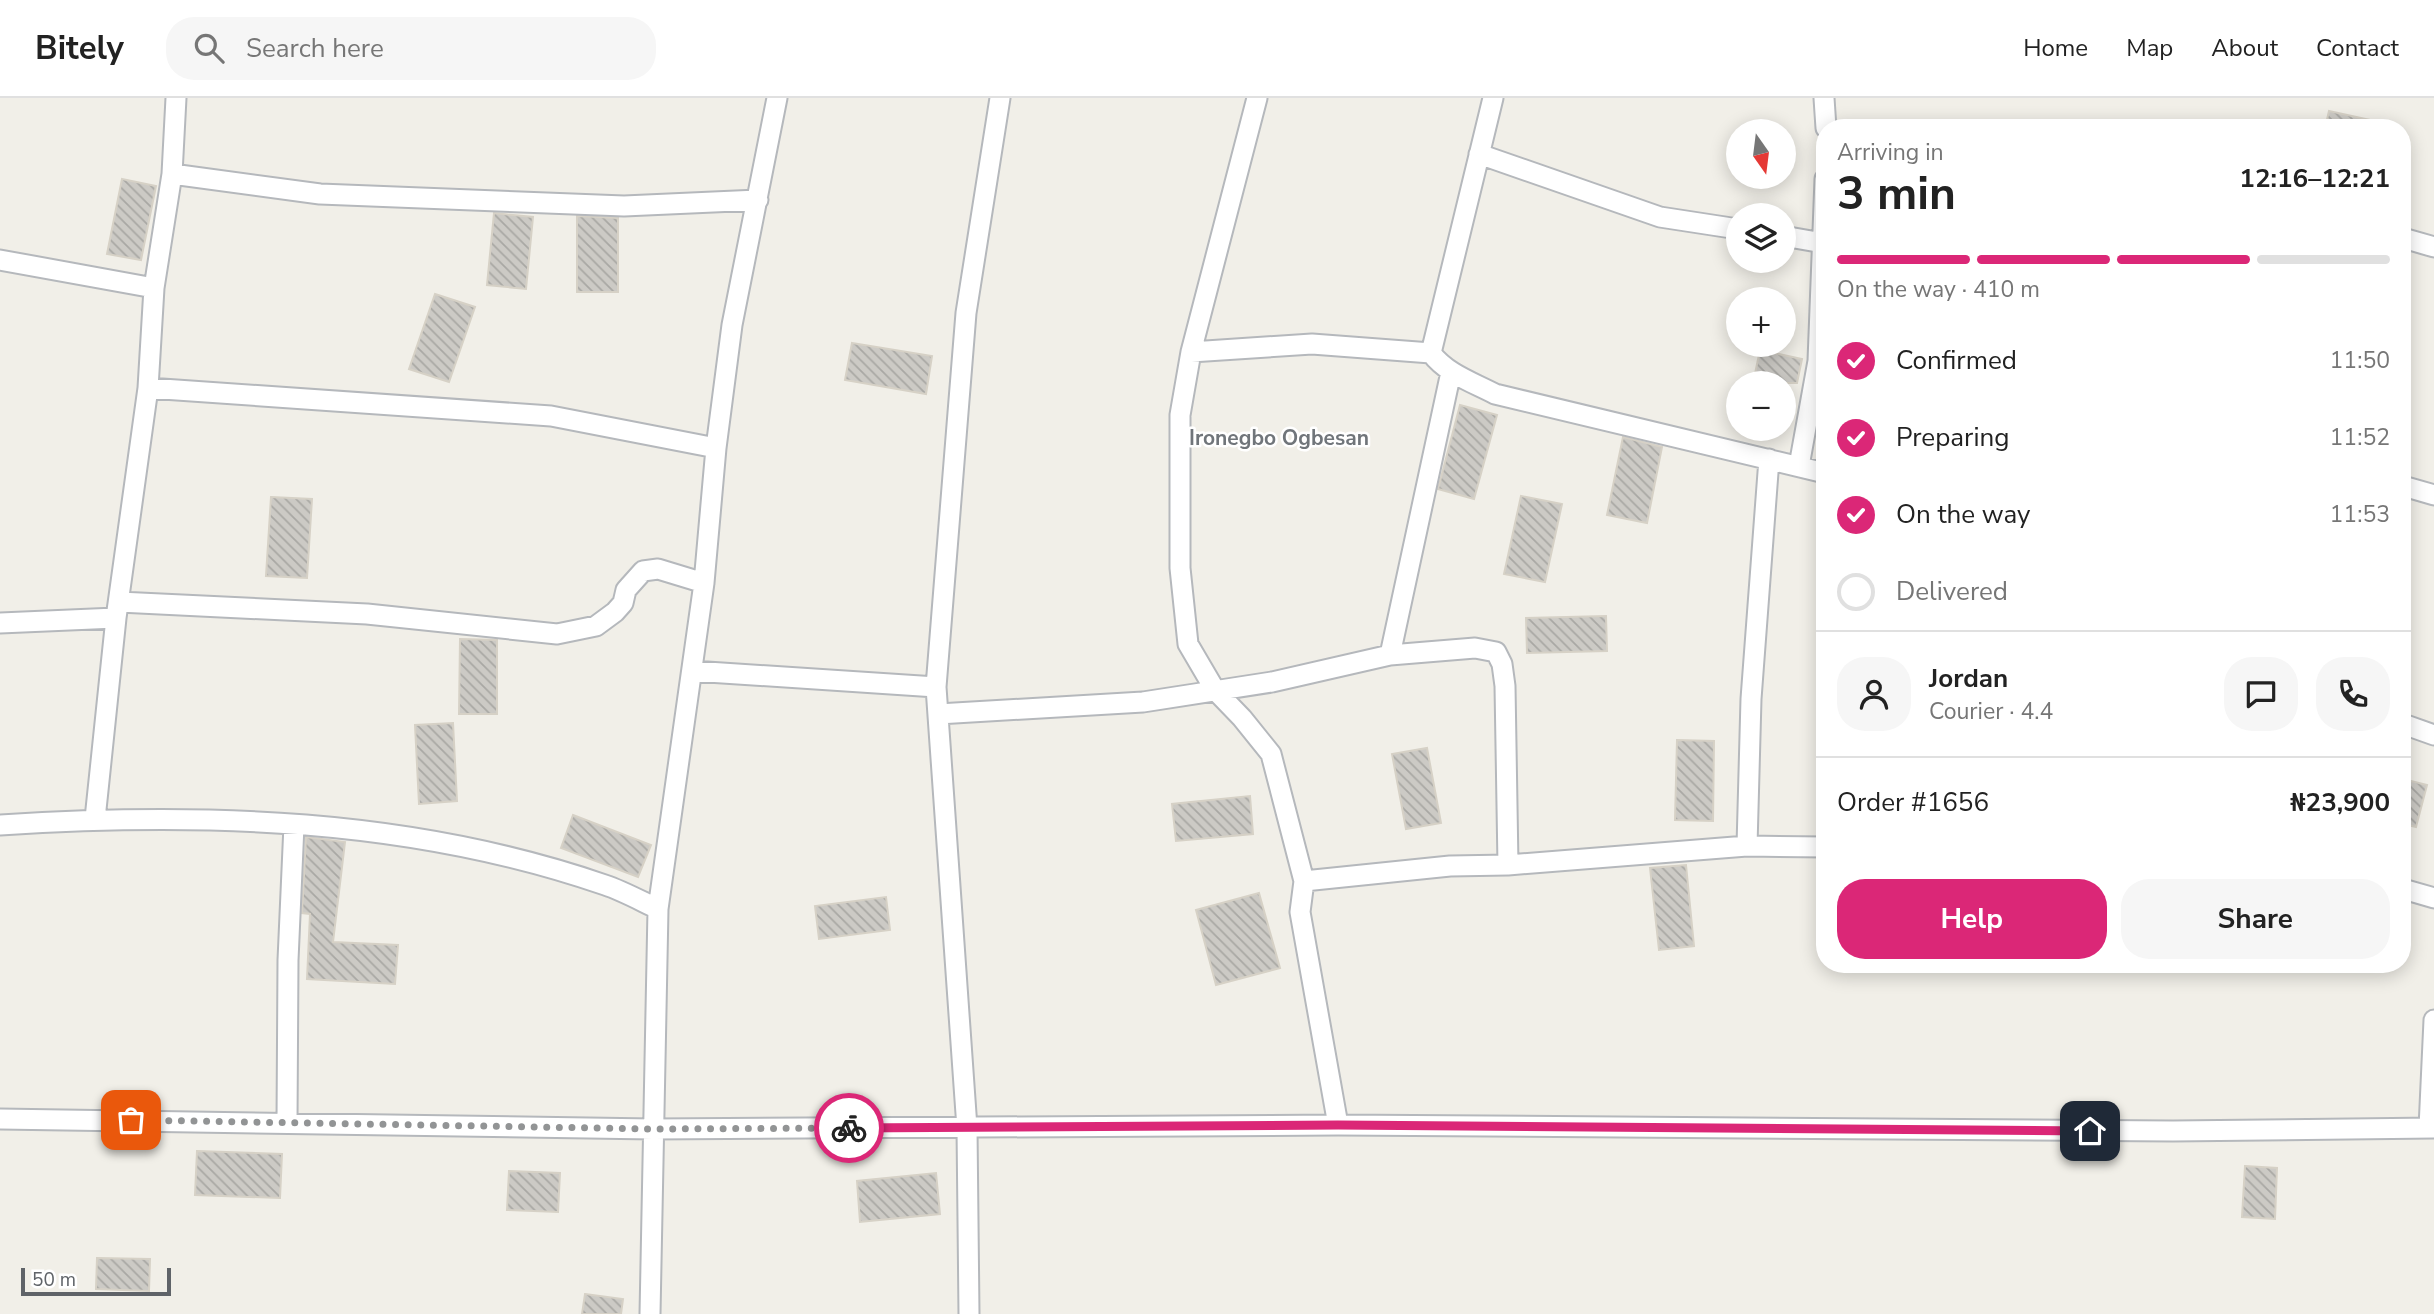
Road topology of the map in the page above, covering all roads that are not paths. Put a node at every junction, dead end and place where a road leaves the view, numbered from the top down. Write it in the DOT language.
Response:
graph roads {
  1 [pos="176,98"];
  2 [pos="777,98"];
  3 [pos="1000,98"];
  4 [pos="1257,98"];
  5 [pos="1493,98"];
  6 [pos="1825,98"];
  7 [pos="1826,119"];
  8 [pos="1479,154"];
  9 [pos="172,174"];
  10 [pos="758,200"];
  11 [pos="1726,227"];
  12 [pos="1796,238"];
  13 [pos="2411,240"];
  14 [pos="1816,242"];
  15 [pos="2434,247"];
  16 [pos="0,260"];
  17 [pos="154,288"];
  18 [pos="1191,352"];
  19 [pos="1431,353"];
  20 [pos="1451,372"];
  21 [pos="148,388"];
  22 [pos="1816,390"];
  23 [pos="716,448"];
  24 [pos="1769,459"];
  25 [pos="1800,466"];
  26 [pos="1816,471"];
  27 [pos="2411,488"];
  28 [pos="2434,495"];
  29 [pos="704,583"];
  30 [pos="118,610"];
  31 [pos="0,623"];
  32 [pos="1390,655"];
  33 [pos="692,671"];
  34 [pos="936,687"];
  35 [pos="1215,690"];
  36 [pos="938,714"];
  37 [pos="2411,727"];
  38 [pos="2434,735"];
  39 [pos="95,819"];
  40 [pos="0,825"];
  41 [pos="294,825"];
  42 [pos="1747,846"];
  43 [pos="1816,847"];
  44 [pos="1508,865"];
  45 [pos="1304,881"];
  46 [pos="2411,891"];
  47 [pos="2434,898"];
  48 [pos="659,909"];
  49 [pos="2434,1020"];
  50 [pos="0,1119"];
  51 [pos="287,1122"];
  52 [pos="1338,1125"];
  53 [pos="967,1128"];
  54 [pos="2432,1128"];
  55 [pos="653,1129"];
  56 [pos="650,1314"];
  57 [pos="969,1314"];
  1 -- 9 [label="street"];
  2 -- 10 [label="street"];
  3 -- 34 [label="street"];
  4 -- 18 [label="street"];
  5 -- 8 [label="street"];
  6 -- 7 [label="street"];
  8 -- 11 [label="street"];
  8 -- 19 [label="street"];
  9 -- 10 [label="street"];
  9 -- 17 [label="street"];
  10 -- 23 [label="street"];
  12 -- 14 [label="street"];
  13 -- 15 [label="street"];
  16 -- 17 [label="street"];
  17 -- 21 [label="street"];
  18 -- 19 [label="street"];
  18 -- 35 [label="street"];
  19 -- 20 [label="street"];
  20 -- 24 [label="street"];
  20 -- 32 [label="street"];
  21 -- 23 [label="street"];
  21 -- 30 [label="street"];
  22 -- 25 [label="street"];
  23 -- 29 [label="street"];
  24 -- 25 [label="street"];
  24 -- 42 [label="street"];
  25 -- 26 [label="street"];
  27 -- 28 [label="street"];
  29 -- 30 [label="street"];
  29 -- 33 [label="street"];
  30 -- 31 [label="street"];
  30 -- 39 [label="street"];
  32 -- 35 [label="street"];
  32 -- 44 [label="street"];
  33 -- 34 [label="street"];
  33 -- 48 [label="street"];
  34 -- 36 [label="street"];
  35 -- 36 [label="street"];
  35 -- 45 [label="street"];
  36 -- 53 [label="street"];
  37 -- 38 [label="street"];
  39 -- 40 [label="street"];
  39 -- 41 [label="street"];
  41 -- 48 [label="street"];
  41 -- 51 [label="street"];
  42 -- 43 [label="street"];
  42 -- 44 [label="street"];
  44 -- 45 [label="street"];
  45 -- 52 [label="street"];
  46 -- 47 [label="street"];
  48 -- 55 [label="street"];
  49 -- 54 [label="street"];
  50 -- 51 [label="street"];
  51 -- 55 [label="street"];
  52 -- 53 [label="street"];
  52 -- 54 [label="street"];
  53 -- 55 [label="street"];
  53 -- 57 [label="street"];
  55 -- 56 [label="street"];
}
